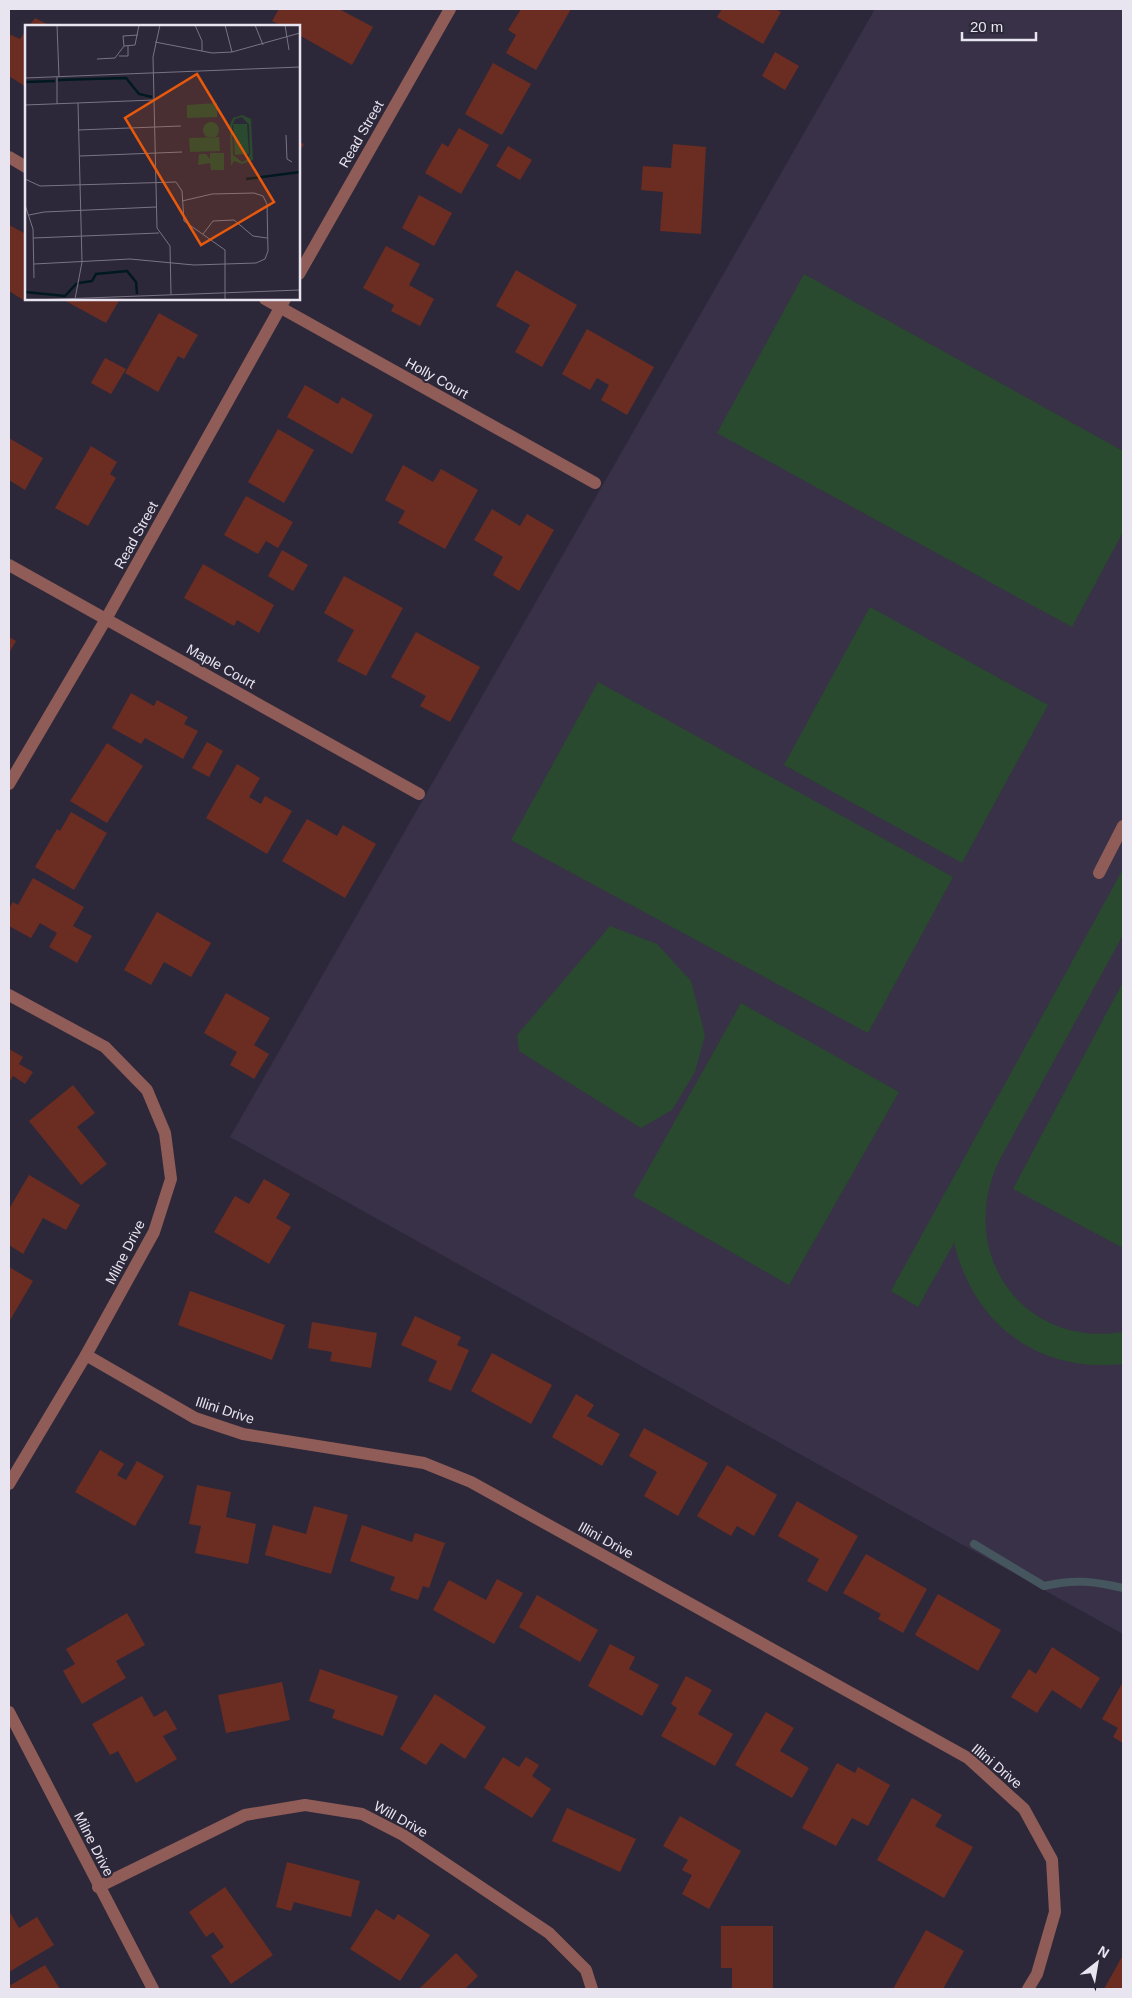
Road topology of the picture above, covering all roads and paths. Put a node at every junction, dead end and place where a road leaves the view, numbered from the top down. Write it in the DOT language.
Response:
graph roads {
  1 [pos="450,9"];
  2 [pos="9,157"];
  3 [pos="25,166"];
  4 [pos="300,272"];
  5 [pos="269,300"];
  6 [pos="282,303"];
  7 [pos="595,483"];
  8 [pos="9,565"];
  9 [pos="106,619"];
  10 [pos="9,784"];
  11 [pos="419,794"];
  12 [pos="1123,826"];
  13 [pos="1099,873"];
  14 [pos="9,995"];
  15 [pos="86,1355"];
  16 [pos="9,1484"];
  17 [pos="9,1712"];
  18 [pos="98,1886"];
  19 [pos="153,1989"];
  20 [pos="592,1989"];
  21 [pos="1028,1989"];
  1 -- 4 [label="street, Read Street"];
  2 -- 3 [label="street"];
  5 -- 6 [label="street, Holly Court"];
  6 -- 7 [label="street, Holly Court"];
  6 -- 9 [label="street, Read Street"];
  8 -- 9 [label="street, Maple Court"];
  9 -- 10 [label="street, Read Street"];
  9 -- 11 [label="street, Maple Court"];
  12 -- 13 [label="street"];
  14 -- 15 [label="street, Milne Drive"];
  15 -- 16 [label="street, Milne Drive"];
  15 -- 21 [label="street, Illini Drive"];
  17 -- 18 [label="street, Milne Drive"];
  18 -- 19 [label="street, Milne Drive"];
  18 -- 20 [label="street, Will Drive"];
}
